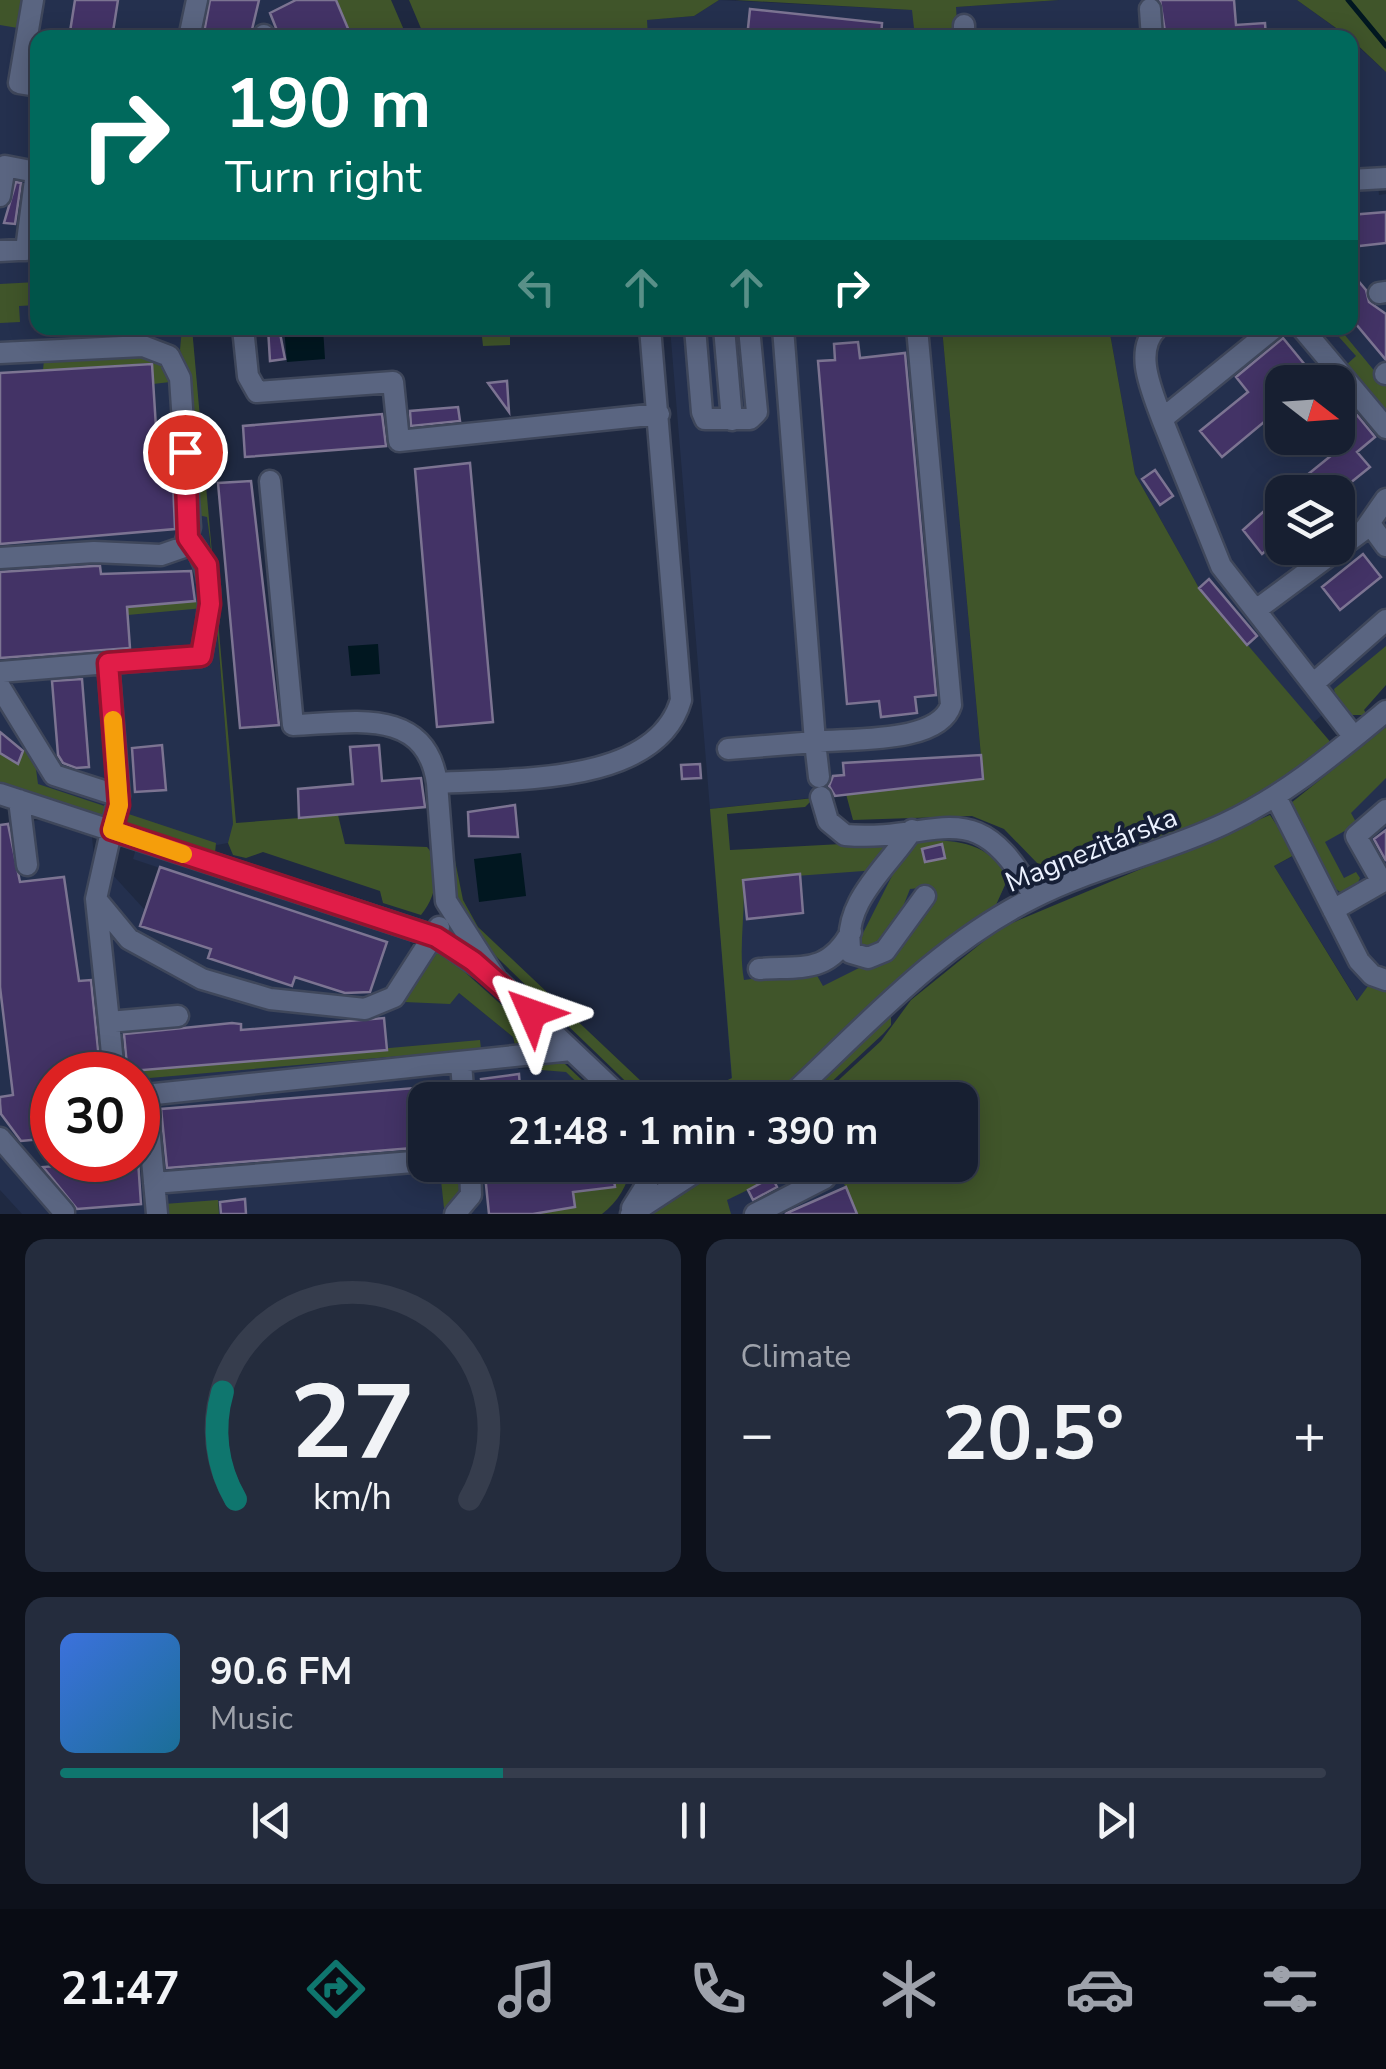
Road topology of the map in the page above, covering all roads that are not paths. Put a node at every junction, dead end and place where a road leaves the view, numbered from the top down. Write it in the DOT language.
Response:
graph roads {
  1 [pos="33,0"];
  2 [pos="196,0"];
  3 [pos="1150,8"];
  4 [pos="190,30"];
  5 [pos="1151,30"];
  6 [pos="30,85"];
  7 [pos="30,169"];
  8 [pos="1386,178"];
  9 [pos="1358,180"];
  10 [pos="0,196"];
  11 [pos="30,249"];
  12 [pos="0,251"];
  13 [pos="244,335"];
  14 [pos="651,335"];
  15 [pos="696,335"];
  16 [pos="725,335"];
  17 [pos="750,335"];
  18 [pos="784,335"];
  19 [pos="919,335"];
  20 [pos="1154,335"];
  21 [pos="1265,335"];
  22 [pos="1308,335"];
  23 [pos="0,354"];
  24 [pos="658,414"];
  25 [pos="1162,419"];
  26 [pos="732,420"];
  27 [pos="1386,428"];
  28 [pos="270,481"];
  29 [pos="1386,499"];
  30 [pos="1370,524"];
  31 [pos="188,538"];
  32 [pos="1386,546"];
  33 [pos="0,558"];
  34 [pos="1256,610"];
  35 [pos="1386,620"];
  36 [pos="108,663"];
  37 [pos="0,672"];
  38 [pos="1312,684"];
  39 [pos="0,687"];
  40 [pos="1386,711"];
  41 [pos="1354,738"];
  42 [pos="815,742"];
  43 [pos="728,749"];
  44 [pos="436,784"];
  45 [pos="119,796"];
  46 [pos="10,797"];
  47 [pos="1276,797"];
  48 [pos="1386,810"];
  49 [pos="112,830"];
  50 [pos="912,830"];
  51 [pos="27,866"];
  52 [pos="926,896"];
  53 [pos="1034,897"];
  54 [pos="96,899"];
  55 [pos="446,902"];
  56 [pos="1333,910"];
  57 [pos="852,930"];
  58 [pos="436,937"];
  59 [pos="760,969"];
  60 [pos="496,979"];
  61 [pos="1386,980"];
  62 [pos="178,1016"];
  63 [pos="108,1022"];
  64 [pos="571,1050"];
  65 [pos="111,1052"];
  66 [pos="461,1064"];
  67 [pos="462,1082"];
  68 [pos="605,1082"];
  69 [pos="806,1082"];
  70 [pos="0,1138"];
  71 [pos="408,1163"];
  72 [pos="471,1182"];
  73 [pos="647,1182"];
  74 [pos="679,1182"];
  75 [pos="817,1182"];
  76 [pos="154,1183"];
  77 [pos="64,1212"];
  78 [pos="157,1214"];
  79 [pos="455,1214"];
  80 [pos="629,1214"];
  81 [pos="755,1214"];
  1 -- 6 [label="street"];
  2 -- 4 [label="street"];
  3 -- 5 [label="street"];
  7 -- 10 [label="street"];
  8 -- 9 [label="street"];
  11 -- 12 [label="street"];
  13 -- 24 [label="street"];
  14 -- 24 [label="street"];
  15 -- 26 [label="street"];
  16 -- 26 [label="street"];
  17 -- 26 [label="street"];
  18 -- 42 [label="street"];
  19 -- 42 [label="street"];
  20 -- 25 [label="street"];
  21 -- 25 [label="street"];
  22 -- 27 [label="street"];
  23 -- 31 [label="street"];
  24 -- 44 [label="street"];
  25 -- 34 [label="street"];
  28 -- 44 [label="street"];
  29 -- 30 [label="street"];
  30 -- 32 [label="street"];
  30 -- 34 [label="street"];
  31 -- 33 [label="street"];
  31 -- 36 [label="street"];
  34 -- 38 [label="street"];
  35 -- 38 [label="street"];
  36 -- 37 [label="street"];
  36 -- 45 [label="street"];
  38 -- 41 [label="street"];
  39 -- 45 [label="street"];
  40 -- 41 [label="street, Magnezitárska"];
  41 -- 47 [label="street, Magnezitárska"];
  42 -- 43 [label="street"];
  42 -- 50 [label="street"];
  44 -- 55 [label="street"];
  45 -- 49 [label="street"];
  46 -- 49 [label="street"];
  46 -- 51 [label="street"];
  47 -- 53 [label="street, Magnezitárska"];
  47 -- 56 [label="street"];
  48 -- 56 [label="street"];
  49 -- 54 [label="street"];
  49 -- 58 [label="street"];
  50 -- 53 [label="street"];
  50 -- 57 [label="street"];
  52 -- 57 [label="street"];
  53 -- 69 [label="street, Magnezitárska"];
  54 -- 58 [label="street"];
  54 -- 63 [label="street"];
  55 -- 58 [label="street"];
  55 -- 60 [label="street"];
  56 -- 61 [label="street"];
  57 -- 59 [label="street"];
  58 -- 60 [label="street"];
  60 -- 64 [label="street"];
  62 -- 63 [label="street"];
  63 -- 65 [label="street"];
  64 -- 66 [label="street"];
  64 -- 68 [label="street"];
  66 -- 67 [label="street"];
  66 -- 76 [label="street"];
  70 -- 77 [label="street"];
  71 -- 76 [label="street"];
  72 -- 79 [label="street"];
  73 -- 80 [label="street"];
  74 -- 80 [label="street"];
  75 -- 81 [label="street"];
  76 -- 78 [label="street"];
}
